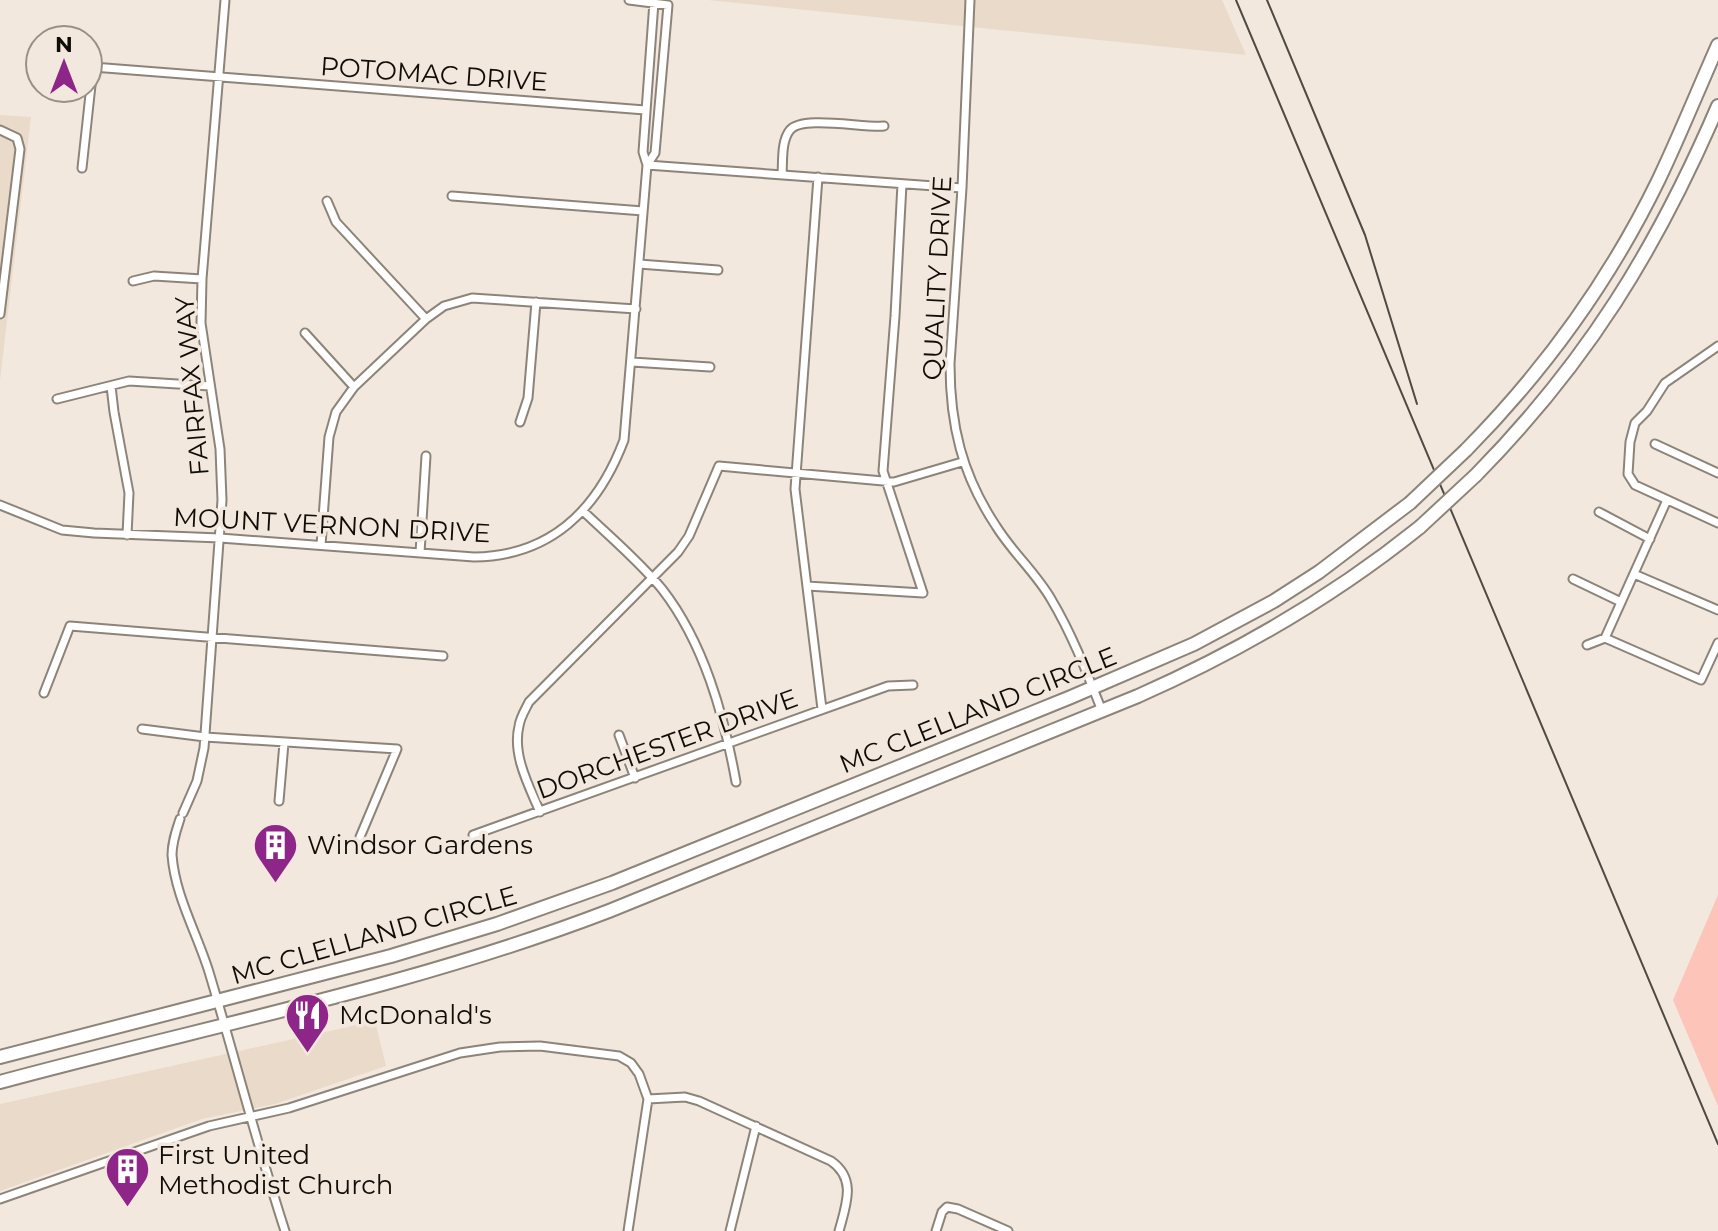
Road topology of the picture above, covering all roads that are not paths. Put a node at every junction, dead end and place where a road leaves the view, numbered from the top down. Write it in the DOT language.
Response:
graph roads {
  1 [pos="225,0"];
  2 [pos="629,0"];
  3 [pos="970,0"];
  4 [pos="651,1"];
  5 [pos="1718,45"];
  6 [pos="219,77"];
  7 [pos="1718,106"];
  8 [pos="645,110"];
  9 [pos="884,126"];
  10 [pos="0,130"];
  11 [pos="647,165"];
  12 [pos="82,168"];
  13 [pos="782,174"];
  14 [pos="818,177"];
  15 [pos="902,184"];
  16 [pos="962,188"];
  17 [pos="452,196"];
  18 [pos="327,201"];
  19 [pos="643,211"];
  20 [pos="639,264"];
  21 [pos="718,270"];
  22 [pos="202,279"];
  23 [pos="133,281"];
  24 [pos="536,302"];
  25 [pos="636,309"];
  26 [pos="0,314"];
  27 [pos="426,319"];
  28 [pos="305,333"];
  29 [pos="1718,346"];
  30 [pos="632,362"];
  31 [pos="710,367"];
  32 [pos="111,386"];
  33 [pos="210,386"];
  34 [pos="354,387"];
  35 [pos="57,399"];
  36 [pos="520,422"];
  37 [pos="1655,444"];
  38 [pos="426,456"];
  39 [pos="962,462"];
  40 [pos="1718,473"];
  41 [pos="796,474"];
  42 [pos="885,481"];
  43 [pos="1667,500"];
  44 [pos="0,505"];
  45 [pos="583,511"];
  46 [pos="1599,512"];
  47 [pos="1718,523"];
  48 [pos="127,535"];
  49 [pos="220,538"];
  50 [pos="1650,539"];
  51 [pos="321,545"];
  52 [pos="420,553"];
  53 [pos="1634,574"];
  54 [pos="651,578"];
  55 [pos="1573,579"];
  56 [pos="807,586"];
  57 [pos="1621,602"];
  58 [pos="1718,610"];
  59 [pos="1605,638"];
  60 [pos="212,639"];
  61 [pos="1718,643"];
  62 [pos="1587,645"];
  63 [pos="1716,653"];
  64 [pos="443,656"];
  65 [pos="913,685"];
  66 [pos="1093,688"];
  67 [pos="44,693"];
  68 [pos="822,709"];
  69 [pos="1102,711"];
  70 [pos="142,729"];
  71 [pos="619,735"];
  72 [pos="205,737"];
  73 [pos="284,743"];
  74 [pos="729,744"];
  75 [pos="635,778"];
  76 [pos="736,782"];
  77 [pos="279,801"];
  78 [pos="540,812"];
  79 [pos="473,835"];
  80 [pos="360,837"];
  81 [pos="218,1001"];
  82 [pos="224,1025"];
  83 [pos="0,1057"];
  84 [pos="0,1082"];
  85 [pos="648,1099"];
  86 [pos="249,1117"];
  87 [pos="756,1126"];
  88 [pos="0,1199"];
  89 [pos="285,1231"];
  90 [pos="628,1231"];
  91 [pos="730,1231"];
  92 [pos="839,1231"];
  93 [pos="936,1231"];
  94 [pos="1008,1231"];
  1 -- 6 [label="street, FAIRFAX WAY"];
  2 -- 4 [label="street"];
  3 -- 16 [label="street, QUALITY DRIVE"];
  4 -- 8 [label="street, MOUNT VERNON DRIVE"];
  4 -- 11 [label="street, MOUNT VERNON DRIVE"];
  5 -- 66 [label="highway, MC CLELLAND CIRCLE, bridge"];
  6 -- 8 [label="street, POTOMAC DRIVE"];
  6 -- 12 [label="street, POTOMAC DRIVE"];
  6 -- 22 [label="street, FAIRFAX WAY"];
  7 -- 69 [label="highway, MC CLELLAND CIRCLE, bridge"];
  8 -- 11 [label="street, MOUNT VERNON DRIVE"];
  9 -- 13 [label="street"];
  10 -- 26 [label="street"];
  11 -- 13 [label="street"];
  11 -- 19 [label="street, MOUNT VERNON DRIVE"];
  13 -- 14 [label="street"];
  14 -- 15 [label="street"];
  14 -- 41 [label="street, DORCHESTER DRIVE"];
  15 -- 16 [label="street"];
  15 -- 42 [label="street"];
  16 -- 39 [label="street, QUALITY DRIVE"];
  17 -- 19 [label="street"];
  18 -- 27 [label="street"];
  19 -- 20 [label="street, MOUNT VERNON DRIVE"];
  20 -- 21 [label="street"];
  20 -- 25 [label="street, MOUNT VERNON DRIVE"];
  22 -- 23 [label="street"];
  22 -- 33 [label="street, FAIRFAX WAY"];
  24 -- 25 [label="street"];
  24 -- 27 [label="street"];
  24 -- 36 [label="street"];
  25 -- 30 [label="street, MOUNT VERNON DRIVE"];
  27 -- 34 [label="street"];
  28 -- 34 [label="street"];
  29 -- 43 [label="street"];
  30 -- 31 [label="street"];
  30 -- 45 [label="street, MOUNT VERNON DRIVE"];
  32 -- 33 [label="street"];
  32 -- 35 [label="street"];
  32 -- 48 [label="street"];
  33 -- 49 [label="street, FAIRFAX WAY"];
  34 -- 51 [label="street"];
  37 -- 40 [label="street"];
  38 -- 52 [label="street"];
  39 -- 42 [label="street"];
  39 -- 66 [label="street, QUALITY DRIVE"];
  41 -- 42 [label="street"];
  41 -- 54 [label="street"];
  41 -- 56 [label="street, DORCHESTER DRIVE"];
  42 -- 56 [label="street"];
  43 -- 47 [label="street"];
  43 -- 50 [label="street"];
  44 -- 48 [label="street, MOUNT VERNON DRIVE"];
  45 -- 52 [label="street, MOUNT VERNON DRIVE"];
  45 -- 54 [label="street"];
  46 -- 50 [label="street"];
  48 -- 49 [label="street, MOUNT VERNON DRIVE"];
  49 -- 51 [label="street, MOUNT VERNON DRIVE"];
  49 -- 60 [label="street, FAIRFAX WAY"];
  50 -- 53 [label="street"];
  51 -- 52 [label="street, MOUNT VERNON DRIVE"];
  53 -- 57 [label="street"];
  53 -- 58 [label="street"];
  54 -- 74 [label="street"];
  54 -- 78 [label="street"];
  55 -- 57 [label="street"];
  56 -- 68 [label="street, DORCHESTER DRIVE"];
  57 -- 59 [label="street"];
  59 -- 62 [label="street"];
  59 -- 63 [label="street"];
  60 -- 64 [label="street"];
  60 -- 67 [label="street"];
  60 -- 72 [label="street, FAIRFAX WAY"];
  61 -- 63 [label="street"];
  65 -- 68 [label="street"];
  66 -- 69 [label="street, QUALITY DRIVE"];
  66 -- 81 [label="highway, MC CLELLAND CIRCLE"];
  68 -- 74 [label="street, DORCHESTER DRIVE"];
  69 -- 82 [label="highway, MC CLELLAND CIRCLE"];
  70 -- 72 [label="street"];
  71 -- 75 [label="street"];
  72 -- 73 [label="street"];
  72 -- 81 [label="street, FAIRFAX WAY"];
  73 -- 77 [label="street"];
  73 -- 80 [label="street"];
  74 -- 75 [label="street, DORCHESTER DRIVE"];
  74 -- 76 [label="street"];
  75 -- 78 [label="street, DORCHESTER DRIVE"];
  78 -- 79 [label="street, DORCHESTER DRIVE"];
  81 -- 82 [label="street"];
  81 -- 83 [label="highway, MC CLELLAND CIRCLE"];
  82 -- 84 [label="highway, MC CLELLAND CIRCLE"];
  82 -- 86 [label="street"];
  85 -- 86 [label="street"];
  85 -- 87 [label="street"];
  85 -- 90 [label="street"];
  86 -- 88 [label="street"];
  86 -- 89 [label="street"];
  87 -- 91 [label="street"];
  87 -- 92 [label="street"];
  93 -- 94 [label="street"];
}
